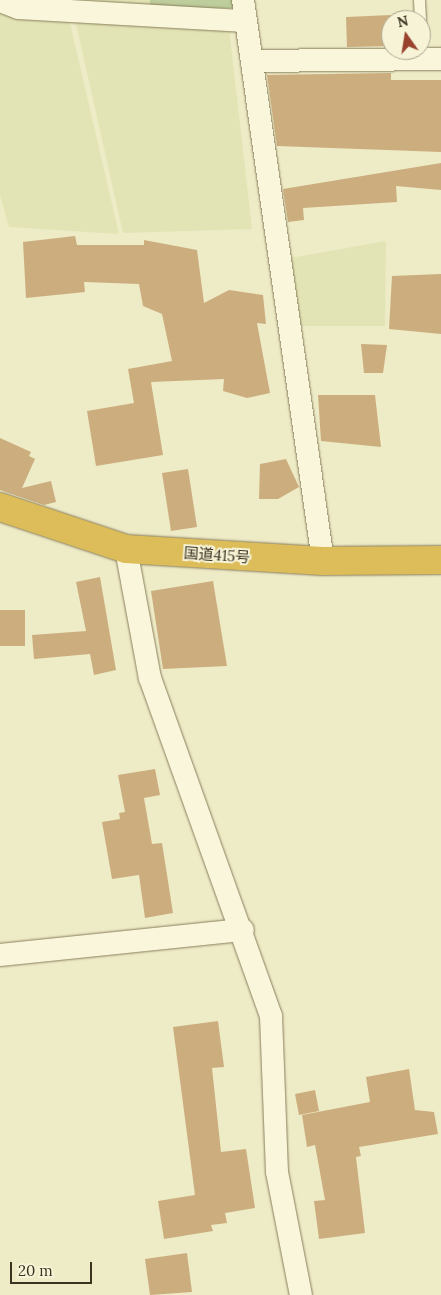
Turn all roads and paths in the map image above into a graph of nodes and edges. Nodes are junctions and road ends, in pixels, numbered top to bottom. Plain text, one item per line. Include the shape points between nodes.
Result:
1 (0, 1) edge
2 (245, 10) edge
3 (381, 57) edge
4 (252, 61) junction
5 (0, 507) edge
6 (126, 549) junction
7 (441, 560) edge
8 (323, 561) junction
9 (243, 930) junction
10 (0, 955) edge
11 (301, 1295) edge

1 - 2 street via 18,8
2 - 4 street
3 - 4 street
4 - 8 street
5 - 6 highway, 国道415号
6 - 8 highway, 国道415号
6 - 9 street via 150,678
7 - 8 highway, 国道415号
9 - 10 street
9 - 11 street via 271,1016 278,1172

